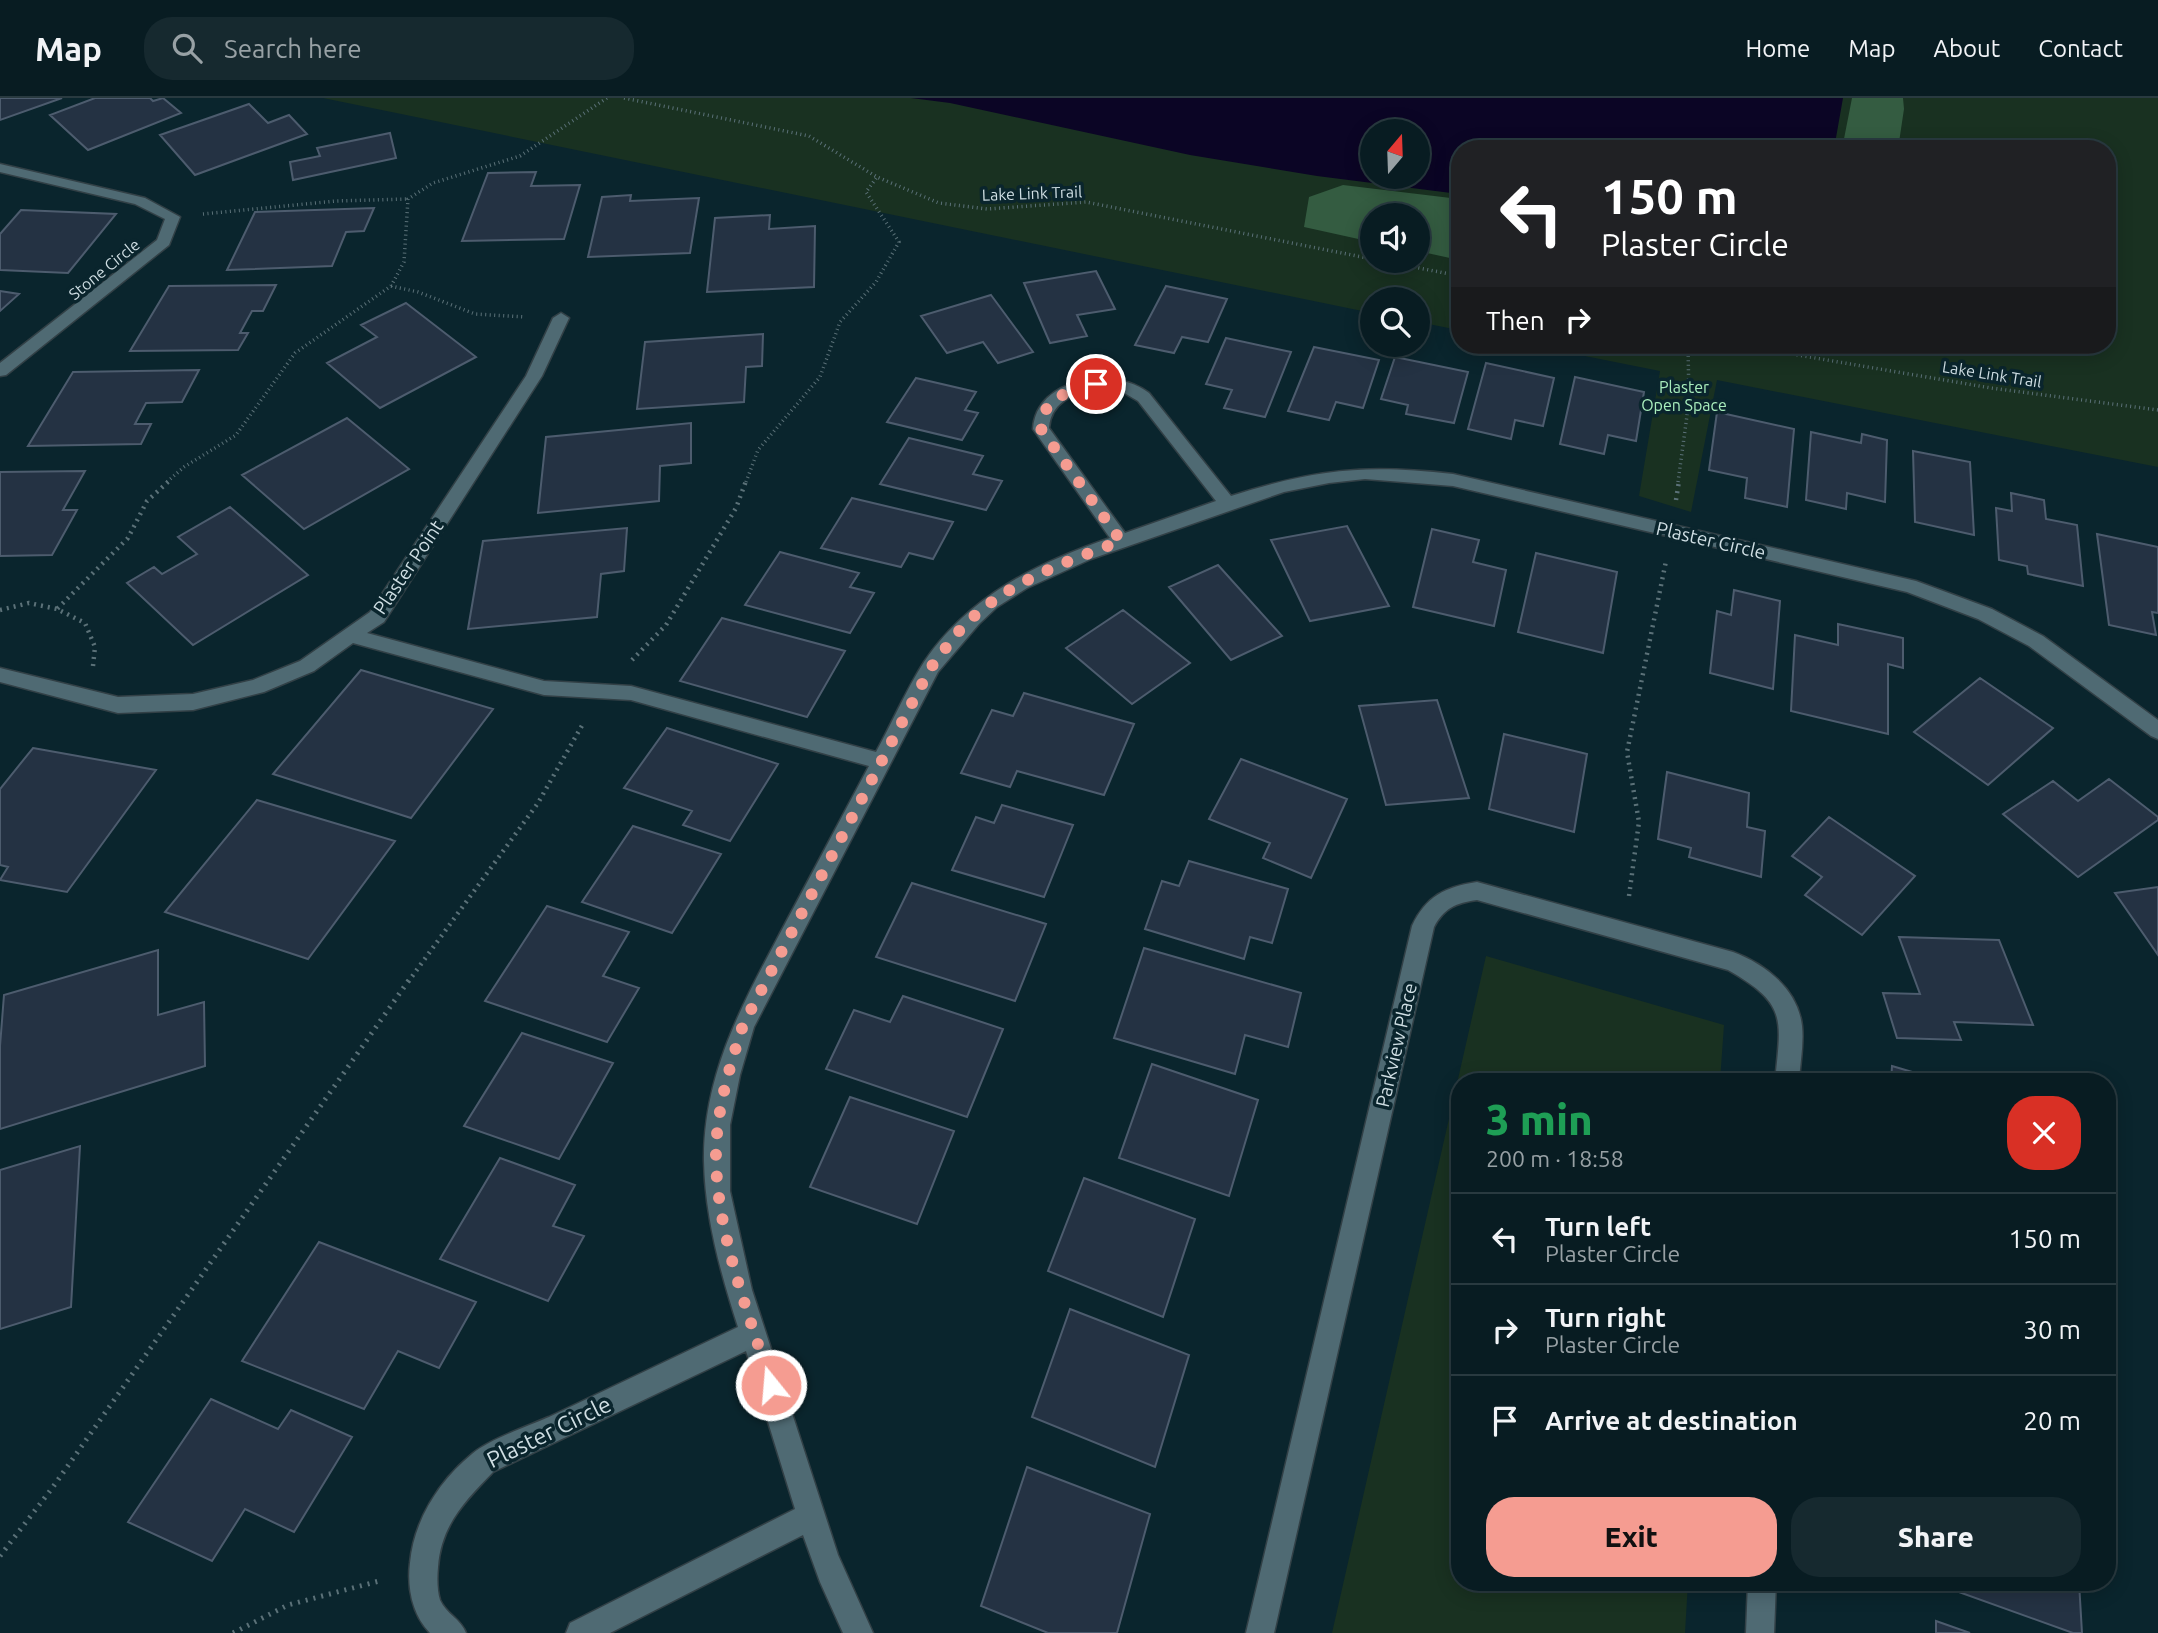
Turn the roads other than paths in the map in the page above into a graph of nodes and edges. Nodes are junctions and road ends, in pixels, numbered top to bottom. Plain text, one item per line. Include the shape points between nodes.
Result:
1 (0, 168) edge
2 (561, 318) road end
3 (0, 371) edge
4 (1228, 504) junction
5 (1121, 541) junction
6 (352, 636) junction
7 (0, 675) edge
8 (2158, 731) edge
9 (881, 762) junction
10 (1787, 1073) edge
11 (755, 1333) junction
12 (812, 1515) junction
13 (1762, 1591) edge
14 (452, 1633) edge
15 (580, 1633) edge
16 (859, 1633) edge
17 (1260, 1633) edge
18 (1760, 1633) edge

1 - 3 street, Stone Circle via 141,201 173,217 164,242
2 - 6 street, Plaster Point via 534,376 377,617
4 - 5 street, Plaster Circle
4 - 5 street via 1140,393 1106,384 1076,388 1050,405 1041,429
4 - 8 street, Plaster Circle via 1302,481 1352,474 1453,480 1910,586 1958,603 2044,647
5 - 9 street, Plaster Circle via 1048,568 1000,596 962,628 931,667
6 - 7 street, Plaster Point via 307,666 257,687 193,702 118,705
6 - 9 street via 544,688 631,693
9 - 11 street, Plaster Circle via 743,1025 724,1084 716,1160 724,1233
10 - 17 street, Parkview Place via 1790,1020 1779,996 1760,976 1733,962 1477,891 1451,895 1431,908 1423,926
11 - 12 street, Plaster Circle
11 - 14 street, Plaster Circle via 483,1462 434,1524 424,1569 425,1598 434,1617
12 - 15 street
12 - 16 street, Plaster Circle via 843,1606
13 - 18 street

